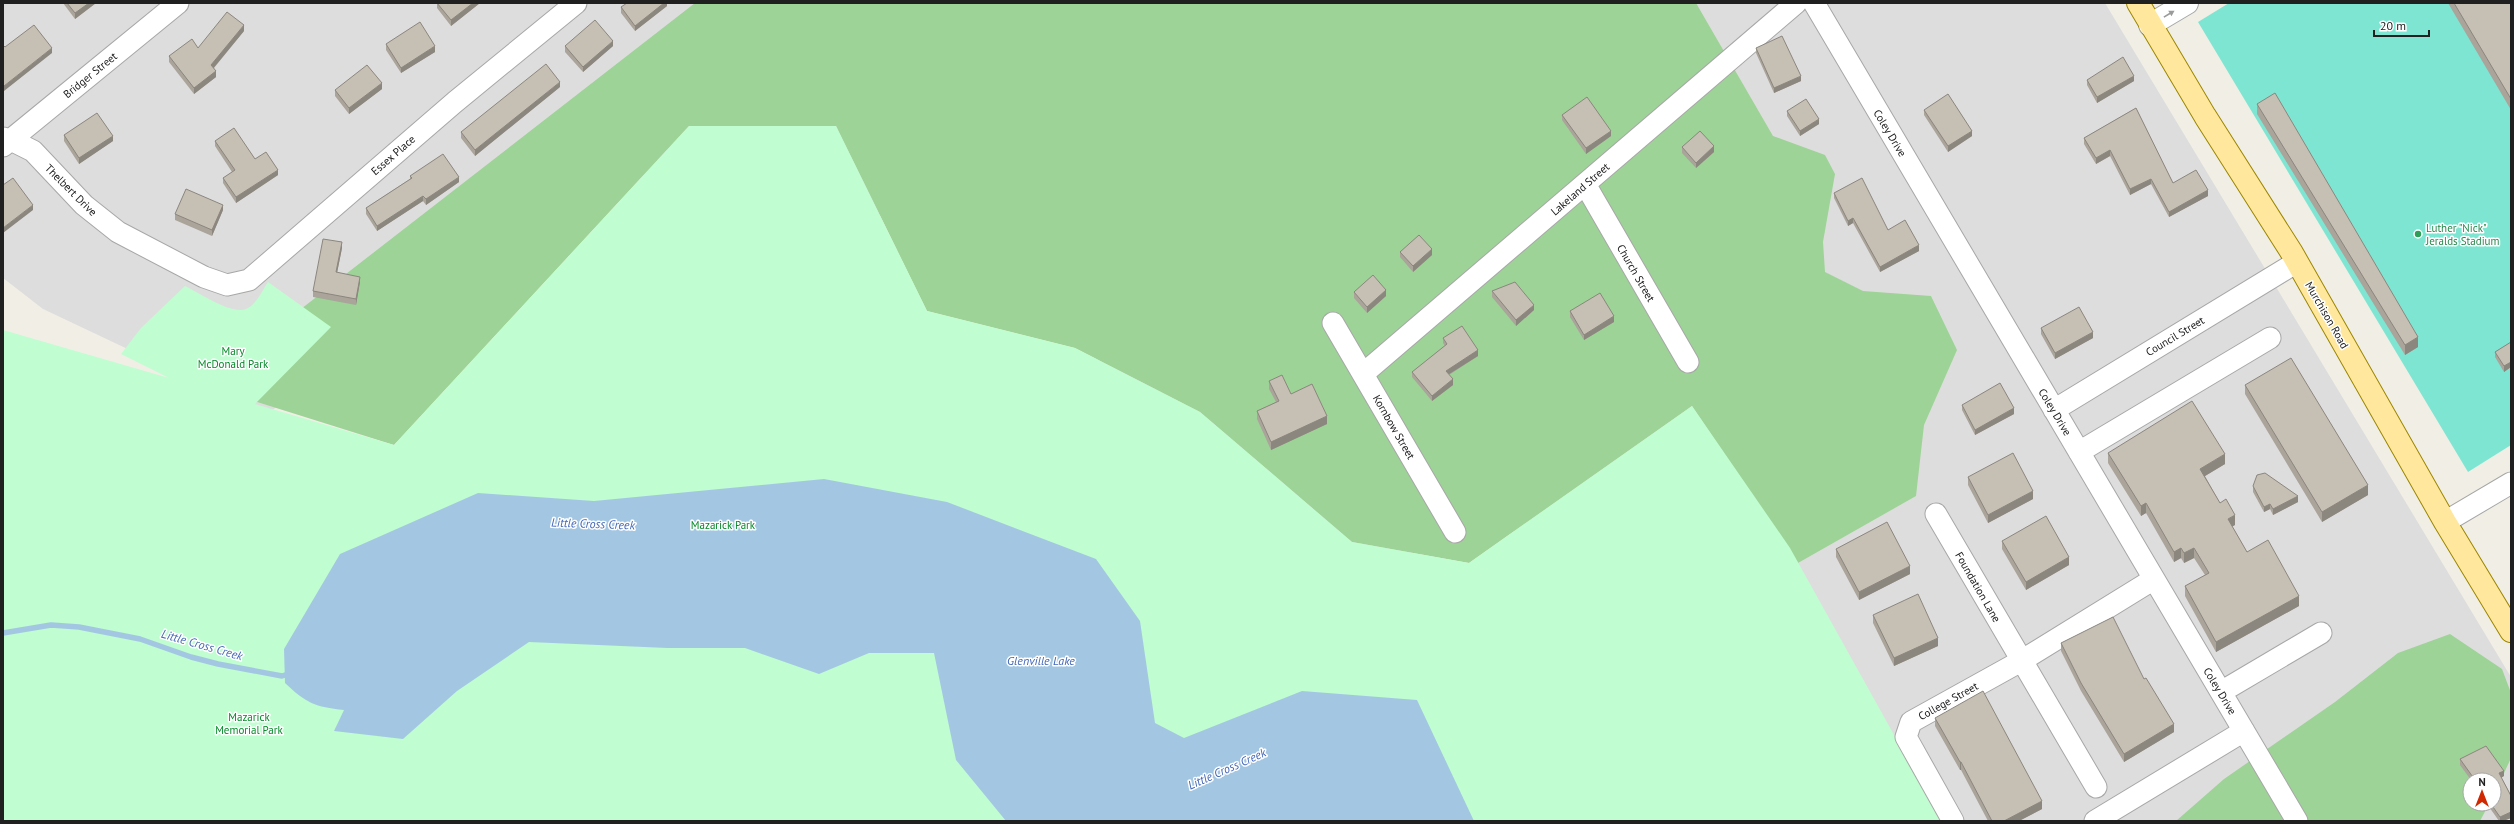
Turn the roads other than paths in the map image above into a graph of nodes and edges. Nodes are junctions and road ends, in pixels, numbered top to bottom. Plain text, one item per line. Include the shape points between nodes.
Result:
1 (178, 3) edge
2 (576, 3) edge
3 (1796, 3) edge
4 (1814, 3) edge
5 (2138, 3) edge
6 (2187, 3) edge
7 (2150, 25) junction
8 (6, 141) edge
9 (1585, 184) junction
10 (2297, 262) junction
11 (204, 277) joint
12 (1333, 323) dead end
13 (2270, 338) dead end
14 (1688, 362) dead end
15 (1363, 374) junction
16 (2054, 410) junction
17 (2079, 452) junction
18 (2511, 483) edge
19 (1936, 514) dead end
20 (2446, 522) junction
21 (1455, 532) dead end
22 (2154, 579) junction
23 (2511, 631) edge
24 (2320, 633) dead end
25 (2021, 661) junction
26 (2221, 692) junction
27 (2244, 731) junction
28 (2096, 787) dead end
29 (1953, 821) edge
30 (2095, 821) edge
31 (2297, 821) edge

1 - 8 street, Bridger Street
2 - 11 street, Essex Place via 455,102 249,280 227,285
3 - 9 street, Lakeland Street
4 - 16 street, Coley Drive
5 - 7 main road, Murchison Road
7 -> 6 street
7 - 10 main road, Murchison Road
8 - 11 street, Thelbert Drive via 33,151 84,205 118,232
9 - 14 street, Church Street
9 - 15 street, Lakeland Street
10 - 16 street, Council Street
10 - 20 main road, Murchison Road
12 - 15 street, Kornbow Street
13 - 17 street
15 - 21 street, Kornbow Street
16 - 17 street, Coley Drive
17 - 22 street, Coley Drive
18 - 20 street
19 - 25 street, Foundation Lane
20 - 23 main road, Murchison Road
22 - 25 street
22 - 26 street, Coley Drive
24 - 26 street
25 - 28 street, Foundation Lane
25 - 29 street, College Street via 1910,722 1906,737
26 - 27 street, Coley Drive
27 - 30 street
27 - 31 street, Coley Drive

